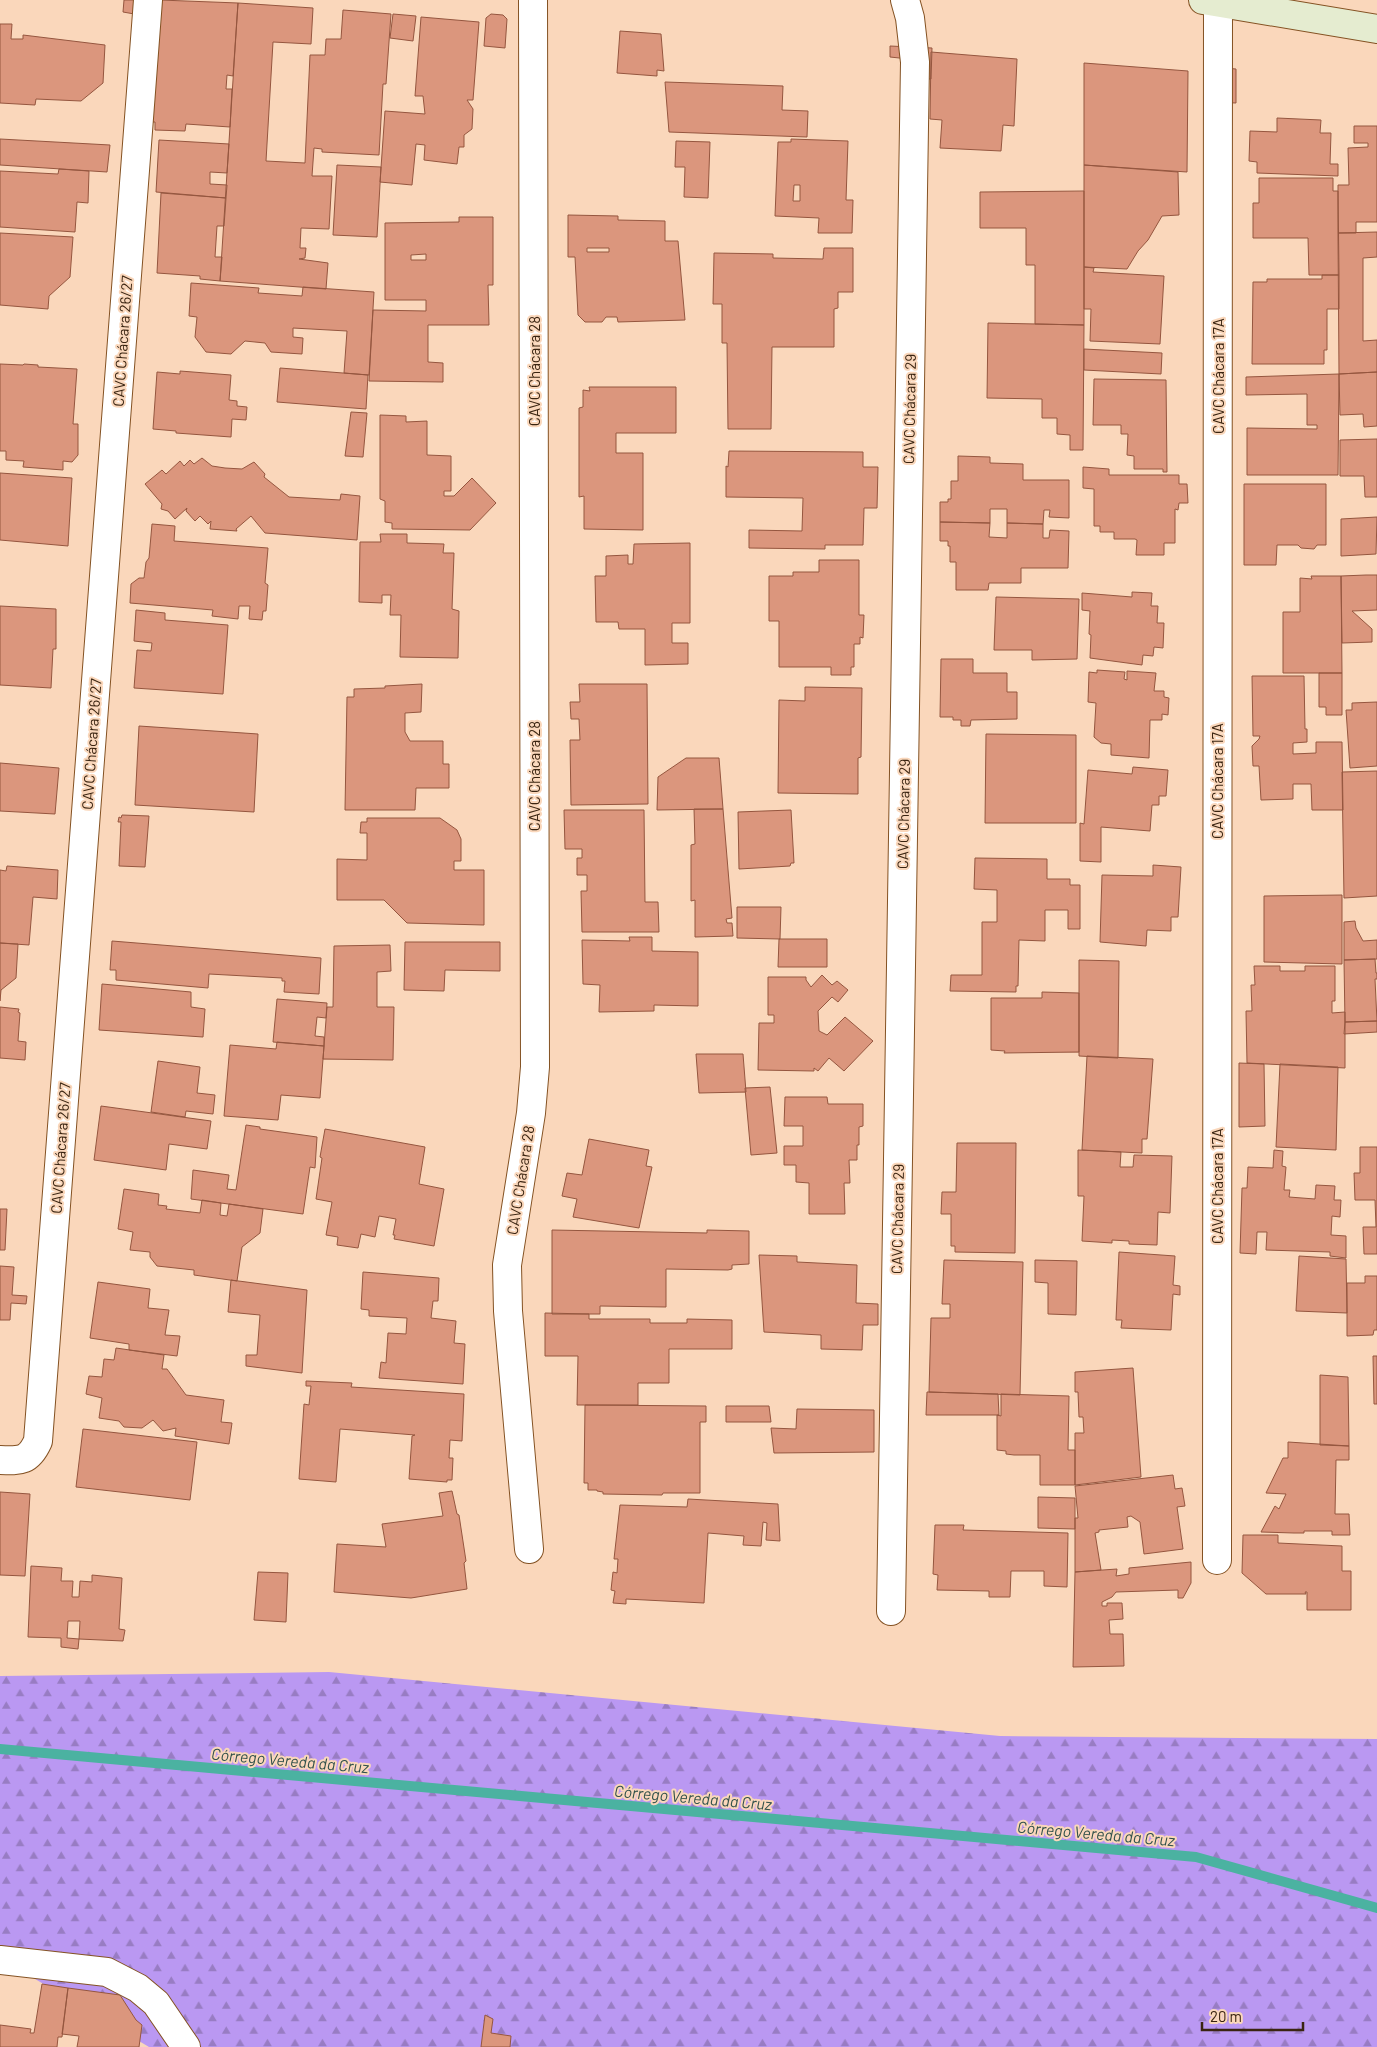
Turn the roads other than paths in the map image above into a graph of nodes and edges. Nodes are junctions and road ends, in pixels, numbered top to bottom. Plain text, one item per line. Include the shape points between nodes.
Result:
1 (148, 0) edge
2 (532, 0) edge
3 (1210, 1) edge
4 (914, 6) edge
5 (1377, 29) edge
6 (0, 1460) edge
7 (529, 1550) dead end
8 (1217, 1560) dead end
9 (891, 1611) dead end
10 (0, 1960) edge
11 (186, 2047) edge

1 - 6 street, CAVC Chácara 26/27 via 38,1441 32,1454 18,1461
2 - 7 street, CAVC Chácara 28 via 535,1067 507,1265 508,1311
3 - 5 street
3 - 8 street, CAVC Chácara 17A
4 - 9 street, CAVC Chácara 29
10 - 11 street via 106,1972 138,1988 156,2003

